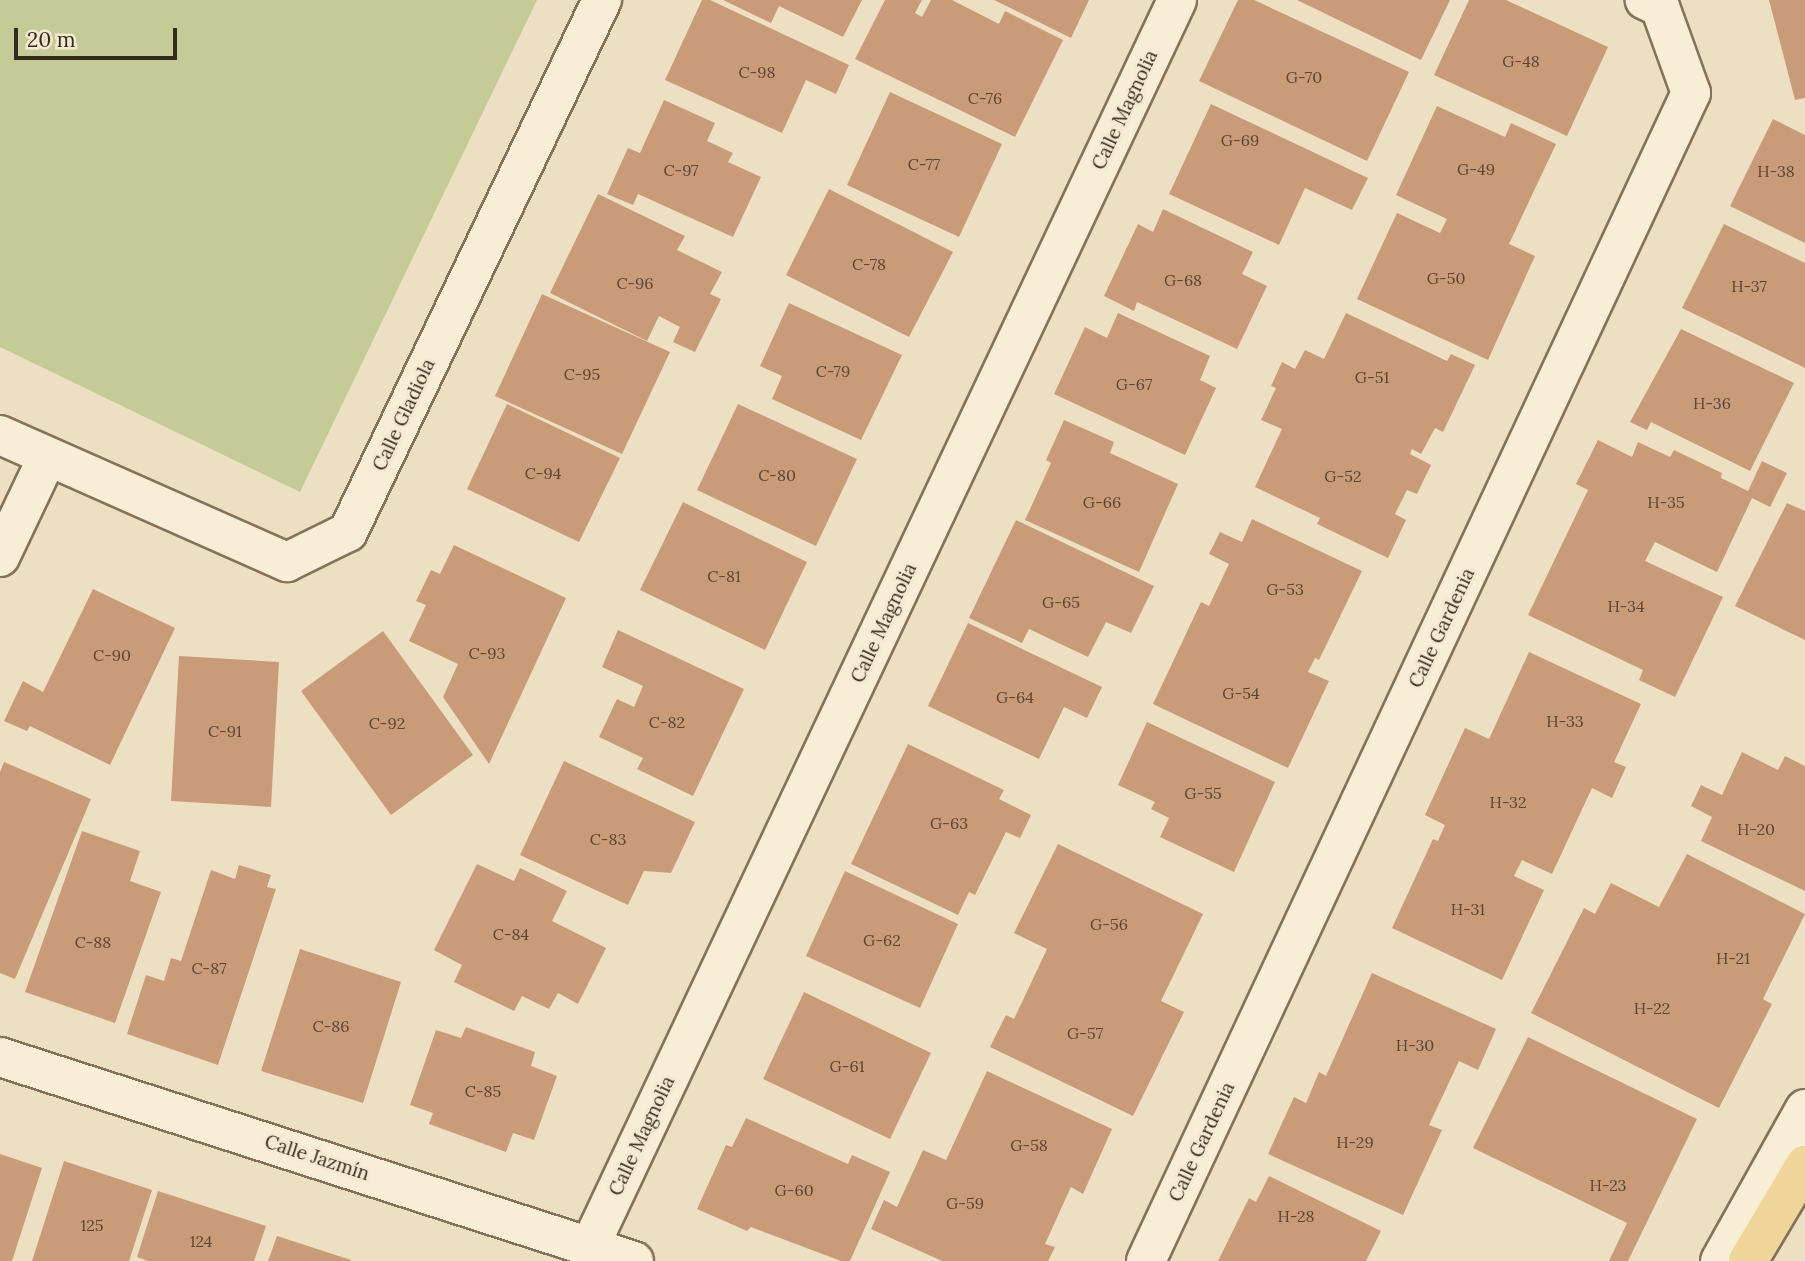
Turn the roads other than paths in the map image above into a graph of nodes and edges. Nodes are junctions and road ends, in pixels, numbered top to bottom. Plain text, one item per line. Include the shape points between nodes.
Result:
1 (601, 0) edge
2 (1177, 0) edge
3 (1645, 0) edge
4 (0, 435) edge
5 (47, 457) junction
6 (0, 557) edge
7 (0, 1057) edge
8 (1805, 1109) edge
9 (1805, 1165) edge
10 (590, 1246) junction
11 (634, 1261) edge
12 (1146, 1261) edge
13 (1720, 1261) edge
14 (1748, 1261) edge

1 - 5 street, Calle Gladiola via 348,532 287,562
2 - 10 street, Calle Magnolia
3 - 12 street, Calle Gardenia via 1660,7 1691,93
4 - 5 street, Calle Gladiola
5 - 6 street
7 - 10 street, Calle Jazmín
8 - 13 street
9 - 14 main road
10 - 11 street, Calle Jazmín

